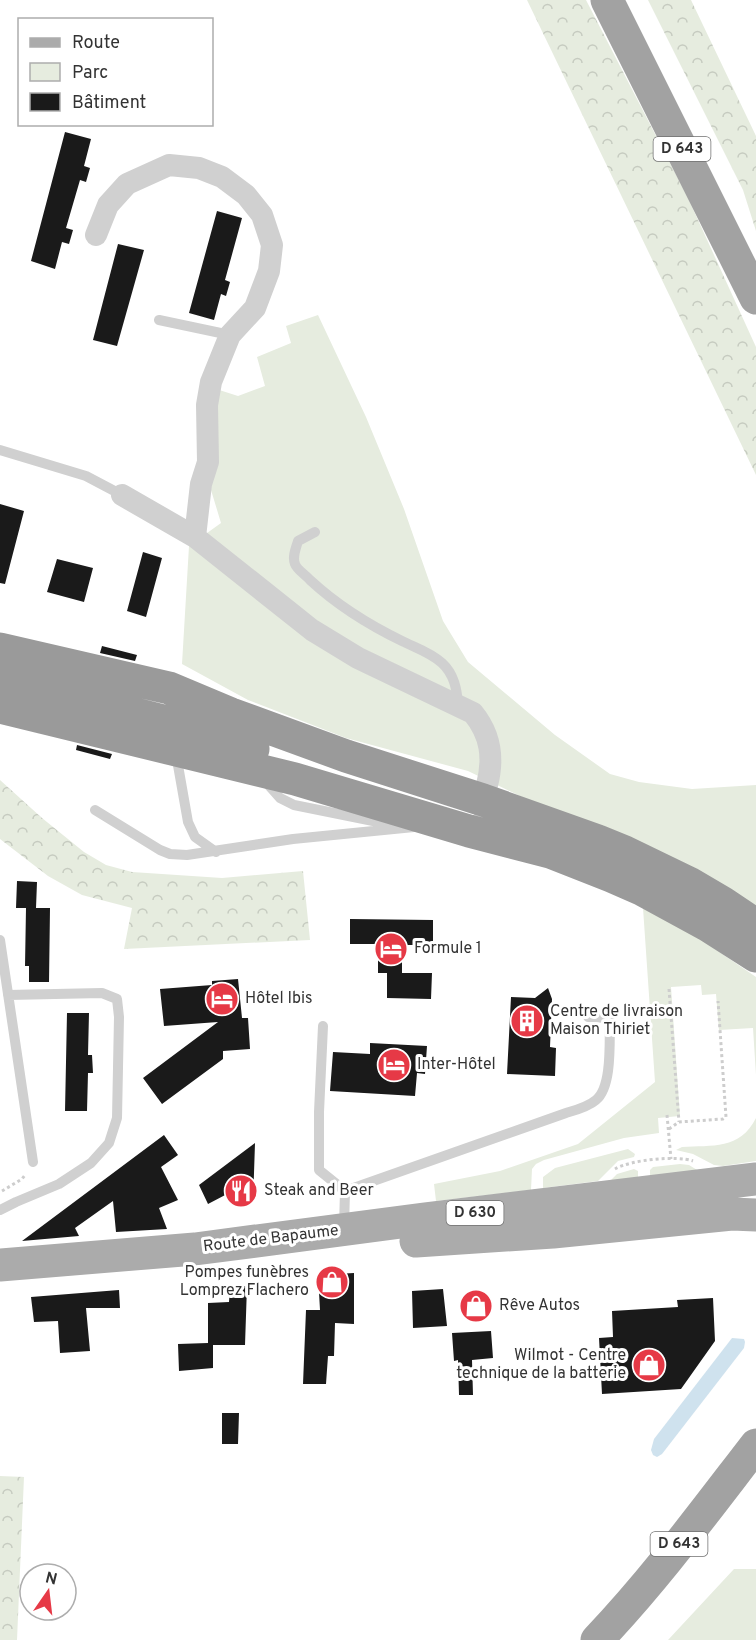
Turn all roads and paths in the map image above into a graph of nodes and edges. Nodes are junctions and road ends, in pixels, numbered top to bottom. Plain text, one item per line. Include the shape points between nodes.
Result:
1 (607, 0) edge
2 (96, 235) dead end
3 (756, 298) edge
4 (159, 320) dead end
5 (230, 335) junction
6 (0, 450) edge
7 (123, 495) joint
8 (315, 532) dead end
9 (195, 537) junction
10 (0, 649) edge
11 (0, 680) edge
12 (458, 705) junction
13 (0, 707) edge
14 (175, 750) junction
15 (254, 769) junction
16 (483, 800) junction
17 (95, 810) dead end
18 (405, 827) junction
19 (469, 831) junction
20 (216, 852) junction
21 (550, 852) junction
22 (756, 925) edge
23 (0, 940) edge
24 (756, 956) edge
25 (669, 989) dead end
26 (8, 995) junction
27 (718, 1001) dead end
28 (588, 1017) dead end
29 (323, 1026) dead end
30 (667, 1115) dead end
31 (679, 1122) junction
32 (669, 1129) junction
33 (671, 1159) dead end
34 (33, 1162) joint
35 (756, 1179) edge
36 (345, 1191) junction
37 (0, 1192) edge
38 (618, 1196) junction
39 (0, 1210) edge
40 (756, 1215) edge
41 (553, 1232) junction
42 (345, 1237) junction
43 (0, 1264) edge
44 (756, 1445) edge
45 (597, 1640) edge

1 - 3 highway, D 643
2 - 5 street via 108,205 127,184 169,165 199,168 222,177 246,195 262,215 272,245 269,271 255,308
4 - 5 lane
5 - 9 street via 211,382 207,405 208,462 201,484
6 - 7 lane via 86,477
7 - 9 street
8 - 12 lane via 298,541 295,565 350,612 443,664 452,676
9 - 12 street via 312,630 358,658
10 - 16 highway via 169,688 346,756
11 - 19 highway via 187,727 354,783
12 - 16 street via 473,713 483,726 490,747
13 - 14 highway
14 - 15 highway
14 - 20 lane via 188,822 195,837
15 - 18 lane via 280,798 294,806
15 - 19 highway
16 - 21 street via 489,820
16 - 22 highway via 625,852 688,883
17 - 20 lane via 170,854
18 - 19 lane
18 - 20 lane
19 - 21 highway
21 - 24 highway via 643,890
23 - 26 lane
25 - 31 path
26 - 34 lane
26 - 39 lane via 102,993 117,999 117,1118 109,1143 91,1163 59,1184
27 - 31 path via 726,1117
28 - 36 lane via 610,1018 607,1077 598,1098 590,1104
29 - 36 lane via 319,1170
30 - 32 path
31 - 32 path
32 - 33 path
34 - 37 path via 22,1179
35 - 38 main road, Route de Bapaume / D 630
36 - 42 lane
38 - 41 main road via 566,1215 557,1221
38 - 42 main road, Route de Bapaume / D 630
40 - 41 main road, Route de Bapaume / D 630
41 - 42 main road, Route de Bapaume / D 630
42 - 43 main road, Route de Bapaume / D 630
44 - 45 highway, D 643 via 646,1585

